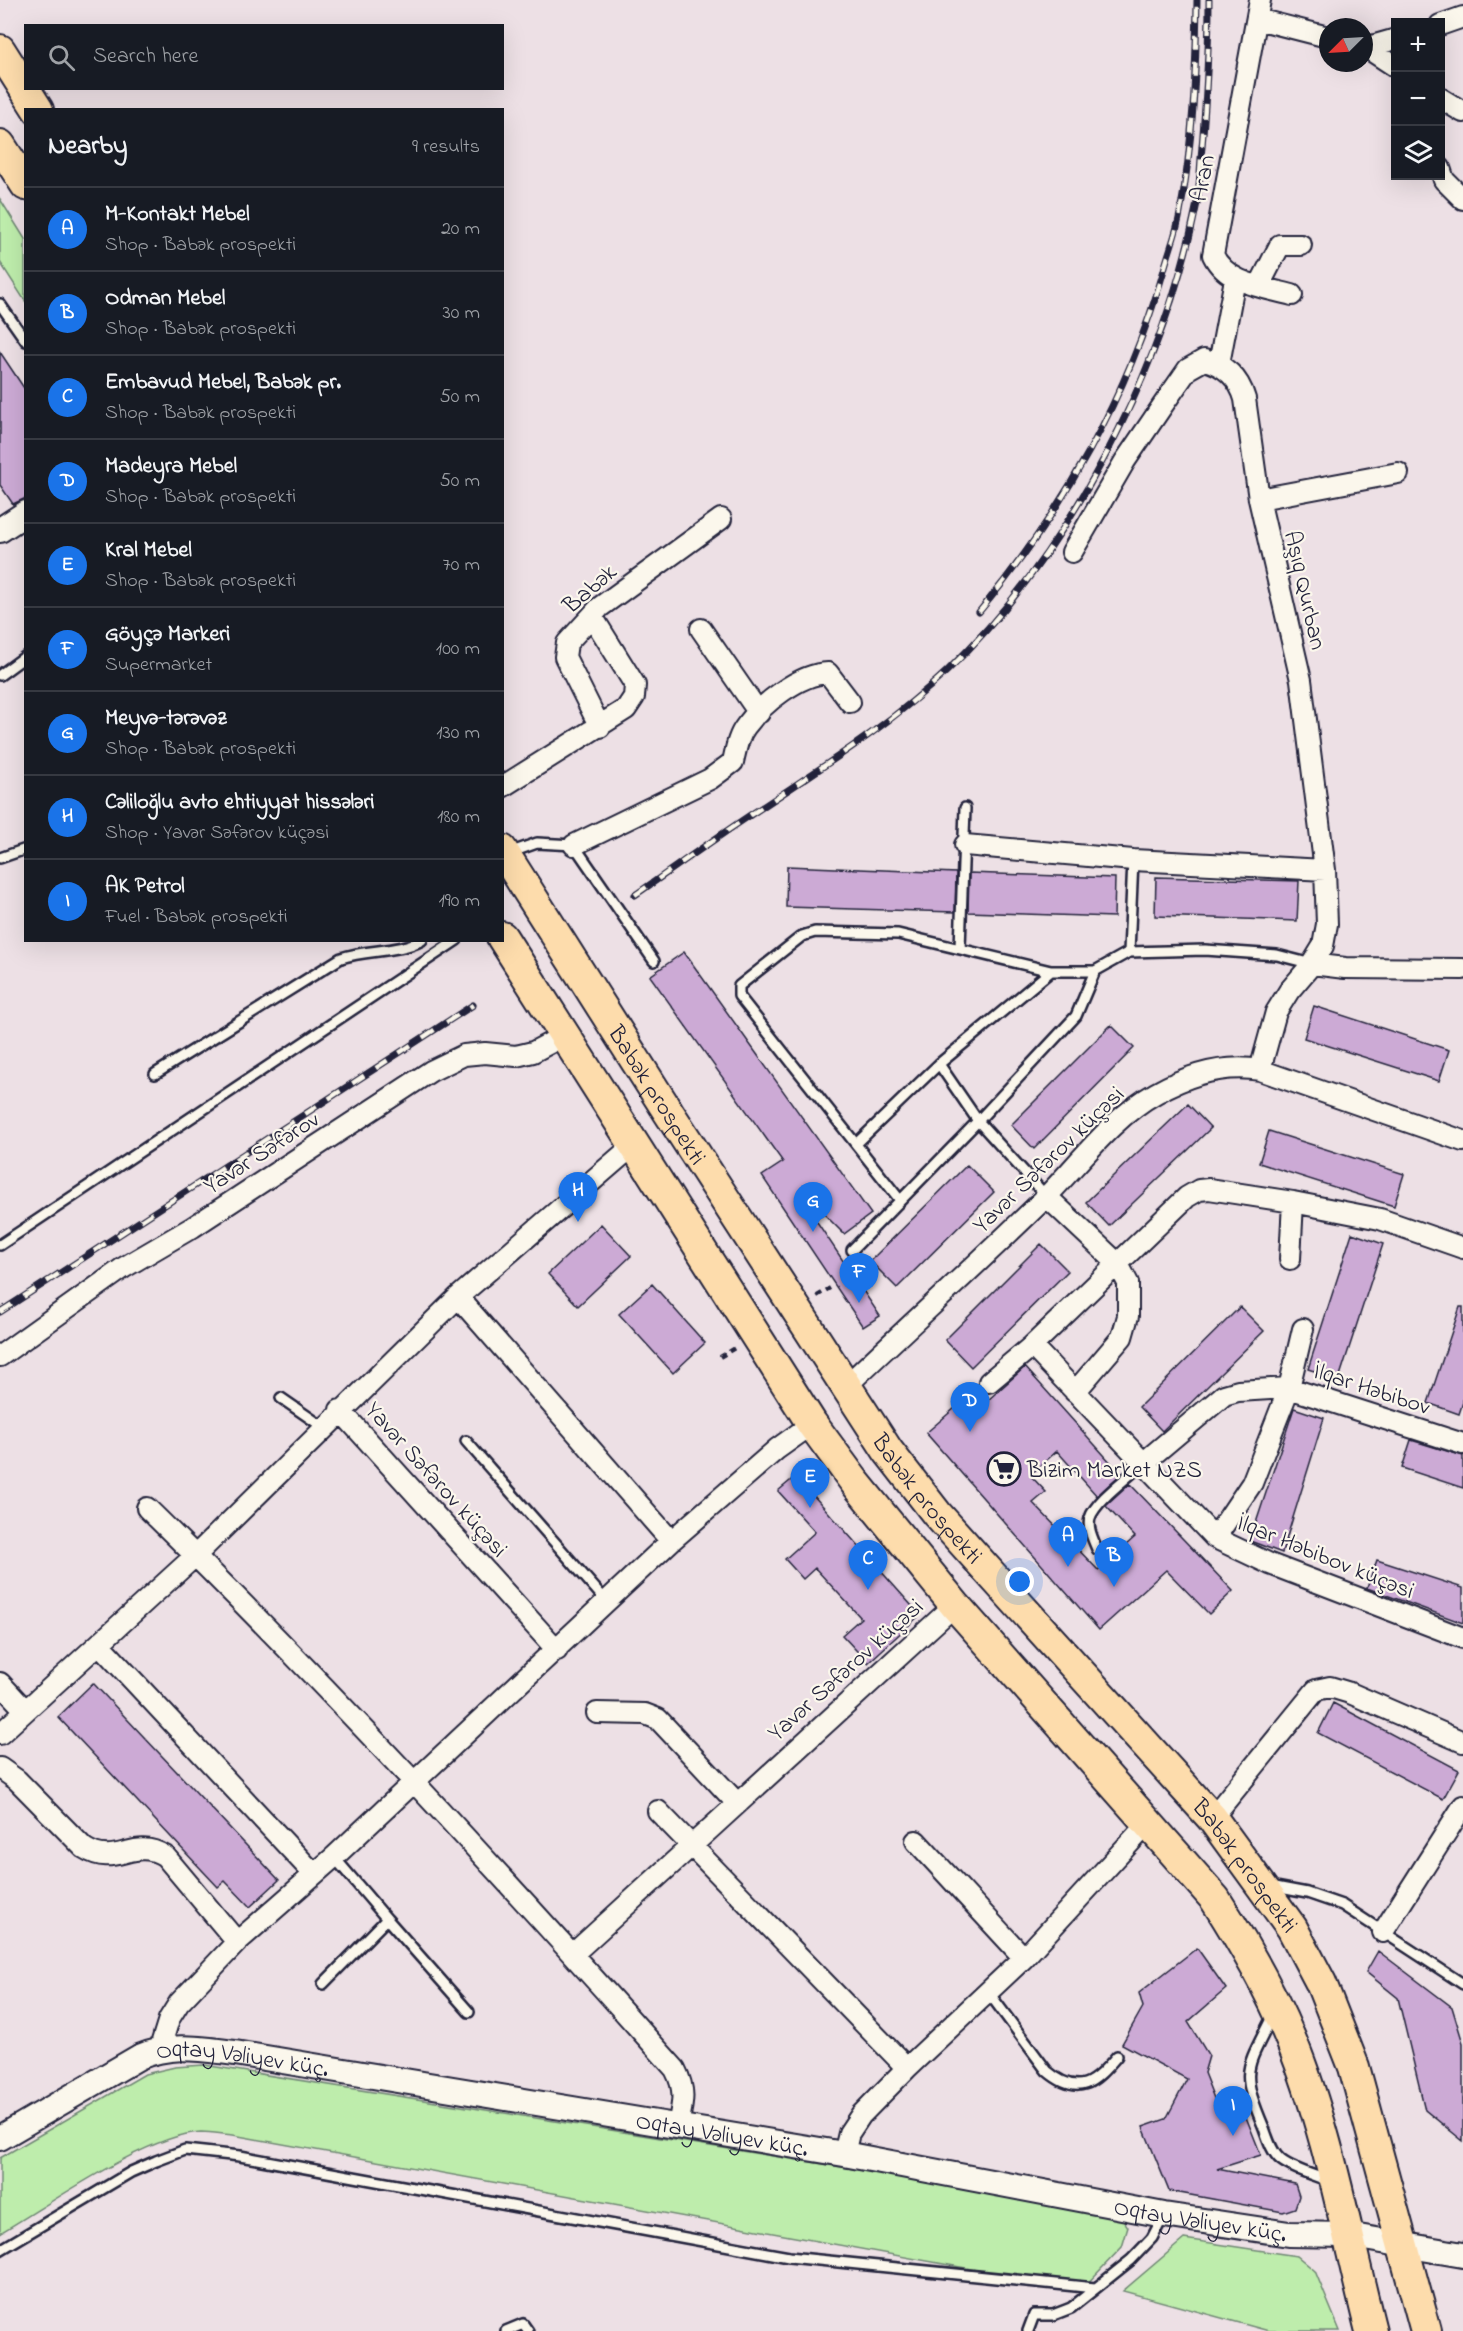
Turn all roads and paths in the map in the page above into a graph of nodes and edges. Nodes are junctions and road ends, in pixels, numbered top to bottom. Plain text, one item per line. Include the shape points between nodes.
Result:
1 (1258, 9) edge
2 (1463, 17) edge
3 (1445, 22) edge
4 (1319, 33) edge
5 (1391, 40) edge
6 (1373, 45) edge
7 (0, 50) edge
8 (1373, 52) edge
9 (1391, 64) edge
10 (24, 88) edge
11 (25, 90) edge
12 (1445, 101) edge
13 (37, 108) edge
14 (1463, 112) edge
15 (0, 145) edge
16 (1444, 180) edge
17 (24, 182) edge
18 (1463, 199) edge
19 (1301, 245) dead end
20 (1235, 279) junction
21 (1259, 286) junction
22 (1292, 295) dead end
23 (0, 304) edge
24 (24, 337) edge
25 (1219, 364) junction
26 (1398, 473) dead end
27 (1259, 499) junction
28 (24, 514) edge
29 (721, 519) dead end
30 (0, 530) edge
31 (1072, 552) dead end
32 (592, 616) junction
33 (701, 629) dead end
34 (24, 657) edge
35 (0, 675) edge
36 (850, 702) dead end
37 (759, 713) junction
38 (600, 727) junction
39 (504, 786) edge
40 (966, 808) dead end
41 (964, 845) junction
42 (574, 846) junction
43 (24, 850) edge
44 (504, 852) edge
45 (0, 858) edge
46 (1132, 860) junction
47 (1325, 870) junction
48 (504, 940) edge
49 (415, 942) edge
50 (455, 942) edge
51 (960, 948) junction
52 (1129, 952) junction
53 (654, 961) dead end
54 (1312, 964) junction
55 (1463, 969) edge
56 (1051, 971) junction
57 (1095, 971) junction
58 (566, 1035) junction
59 (939, 1065) junction
60 (1260, 1070) junction
61 (155, 1074) dead end
62 (978, 1121) junction
63 (1463, 1141) edge
64 (635, 1144) junction
65 (856, 1144) junction
66 (1046, 1196) junction
67 (900, 1200) junction
68 (1293, 1202) junction
69 (0, 1245) edge
70 (1463, 1248) edge
71 (852, 1250) dead end
72 (1290, 1259) dead end
73 (1118, 1264) junction
74 (458, 1297) junction
75 (1303, 1329) dead end
76 (1032, 1347) junction
77 (0, 1356) edge
78 (989, 1382) dead end
79 (845, 1387) junction
80 (1289, 1388) junction
81 (1075, 1392) junction
82 (281, 1398) dead end
83 (340, 1410) junction
84 (812, 1424) junction
85 (323, 1427) junction
86 (466, 1441) dead end
87 (1463, 1444) edge
88 (1143, 1464) junction
89 (147, 1508) dead end
90 (1215, 1538) junction
91 (671, 1541) junction
92 (1097, 1549) dead end
93 (195, 1556) junction
94 (607, 1602) junction
95 (955, 1605) junction
96 (1463, 1638) edge
97 (99, 1644) junction
98 (557, 1650) junction
99 (0, 1683) edge
100 (25, 1710) junction
101 (597, 1713) dead end
102 (0, 1734) edge
103 (1463, 1742) edge
104 (0, 1768) edge
105 (412, 1783) junction
106 (736, 1802) junction
107 (1463, 1806) edge
108 (658, 1811) dead end
109 (1212, 1818) junction
110 (1149, 1822) junction
111 (916, 1840) dead end
112 (691, 1847) junction
113 (334, 1857) junction
114 (314, 1874) junction
115 (1263, 1885) junction
116 (387, 1919) junction
117 (1383, 1932) junction
118 (237, 1942) junction
119 (573, 1954) junction
120 (1024, 1958) junction
121 (322, 1984) dead end
122 (1463, 1984) edge
123 (988, 1993) junction
124 (1277, 2007) junction
125 (469, 2012) dead end
126 (160, 2048) junction
127 (1117, 2056) dead end
128 (907, 2068) junction
129 (678, 2125) junction
130 (0, 2138) edge
131 (843, 2154) junction
132 (1334, 2184) junction
133 (1164, 2215) junction
134 (1347, 2235) junction
135 (1403, 2244) junction
136 (0, 2250) edge
137 (1463, 2255) edge
138 (1095, 2288) junction
139 (506, 2331) edge
140 (528, 2331) edge
141 (1028, 2331) edge
142 (1371, 2331) edge
143 (1426, 2331) edge

1 - 4 street, Aran
1 - 20 street, Aran via 1213,255 1219,267
2 - 3 street
5 - 6 street
7 - 10 main road
8 - 9 street
11 - 13 main road
12 - 14 street
15 - 17 main road
16 - 18 street
19 - 21 street via 1280,245
20 - 21 street, Aran
20 - 25 street
21 - 22 street, Aran
23 - 24 lane
25 - 27 street, Aşıq Qurban via 1241,385
25 - 31 street via 1204,360 1188,369 1125,461
26 - 27 street
27 - 47 street, Aşıq Qurban via 1301,680
28 - 30 street
29 - 32 street, Babək
32 - 38 street, Babək via 567,643 565,657
32 - 38 street via 635,685 634,698 626,709
33 - 37 street
34 - 35 lane
36 - 37 street via 828,673 815,673 774,698
37 - 42 street via 746,726 733,762 710,778
38 - 39 street
40 - 41 lane
41 - 46 street
41 - 51 lane
42 - 44 lane via 537,843
42 - 53 lane
43 - 45 lane
44 - 79 main road, Babək prospekti
46 - 47 street
46 - 52 lane
47 - 54 street, Aşıq Qurban via 1328,924 1323,946
48 - 58 main road, Babək prospekti
49 - 61 lane via 341,958
50 - 69 lane
51 - 56 lane
51 - 65 lane via 898,934 815,932 802,936 739,986 738,996
52 - 54 lane via 1205,950 1277,955
52 - 57 lane
54 - 55 street
54 - 60 street, Aşıq Qurban via 1276,1012
56 - 57 lane
56 - 59 lane
57 - 62 lane via 1076,1016
58 - 64 main road, Babək prospekti
58 - 77 street, Yavər Səfərov via 533,1052 516,1056 464,1055 431,1071 193,1227 123,1268
59 - 62 lane
59 - 65 lane
60 - 63 street, Yavər Səfərov küçəsi
60 - 66 street, Yavər Səfərov küçəsi via 1240,1066 1218,1069 1154,1094 1118,1122
62 - 66 lane
62 - 67 lane
64 - 74 street, Yavər Səfərov küçəsi
64 - 84 main road, Babək prospekti
65 - 67 lane
66 - 73 street
66 - 79 street, Yavər Səfərov küçəsi
67 - 71 lane
68 - 70 street via 1380,1219
68 - 72 street
68 - 73 street via 1199,1190
73 - 76 street
73 - 81 street via 1128,1283 1128,1316 1122,1337
74 - 83 street, Yavər Səfərov küçəsi
74 - 91 street
75 - 80 street
76 - 78 street
76 - 81 street, İlqar Həbibov küçəsi
79 - 109 main road, Babək prospekti via 937,1514
80 - 87 street, İlqar Həbibov
80 - 88 street via 1224,1395
80 - 90 street, İlqar Həbibov via 1252,1483
81 - 88 street, İlqar Həbibov küçəsi
82 - 85 lane
83 - 85 street
83 - 98 street, Yavər Səfərov küçəsi
84 - 91 street via 777,1449
84 - 95 main road, Babək prospekti
85 - 93 street
86 - 94 lane
88 - 90 street, İlqar Həbibov küçəsi
88 - 92 lane via 1095,1508 1089,1529
89 - 93 street
90 - 96 street, İlqar Həbibov küçəsi via 1270,1564
91 - 94 street
93 - 97 street
93 - 105 street
94 - 98 street
95 - 106 street, Yavər Səfərov küçəsi
95 - 110 main road, Babək prospekti
97 - 100 street
97 - 114 street
98 - 105 street
99 - 100 street
100 - 102 street
101 - 106 street via 645,1714 658,1719
103 - 109 street via 1350,1693 1330,1687 1316,1690
104 - 118 street via 96,1856 112,1856 142,1847 153,1848 165,1856
105 - 113 street
105 - 119 street
106 - 112 street, Yavər Səfərov küçəsi
107 - 117 street
108 - 112 street
109 - 115 main road, Babək prospekti
110 - 120 street
110 - 124 main road, Babək prospekti via 1215,1899 1250,1953
111 - 120 street
112 - 119 street, Yavər Səfərov küçəsi
112 - 128 street
113 - 114 street
113 - 116 lane
114 - 118 street
115 - 117 lane via 1307,1893 1342,1905
115 - 135 main road, Babək prospekti via 1292,1928 1338,2023
116 - 121 lane
116 - 125 lane
117 - 122 lane
118 - 126 street via 179,2003
119 - 129 street via 675,2069 684,2097
120 - 123 street
123 - 127 lane via 1047,2071 1059,2081 1086,2084 1098,2079
123 - 128 street
124 - 132 main road, Babək prospekti via 1306,2081
124 - 132 lane via 1250,2062 1248,2091 1282,2161
126 - 129 street, Oqtay Vəliyev küç. via 235,2053
126 - 130 street, Oqtay Vəliyev küç.
128 - 131 street via 861,2115 849,2133
129 - 131 street, Oqtay Vəliyev küç.
131 - 133 street, Oqtay Vəliyev küç.
132 - 134 main road, Babək prospekti
133 - 134 street, Oqtay Vəliyev küç. via 1289,2234
133 - 138 lane via 1152,2238
134 - 135 street, Oqtay Vəliyev küç.
134 - 142 main road, Babək prospekti
135 - 137 street, Oqtay Vəliyev küç.
135 - 143 main road, Babək prospekti
136 - 138 lane via 131,2172 185,2151 240,2156 789,2257
138 - 141 lane via 1071,2308 1034,2315
139 - 140 lane via 523,2324

